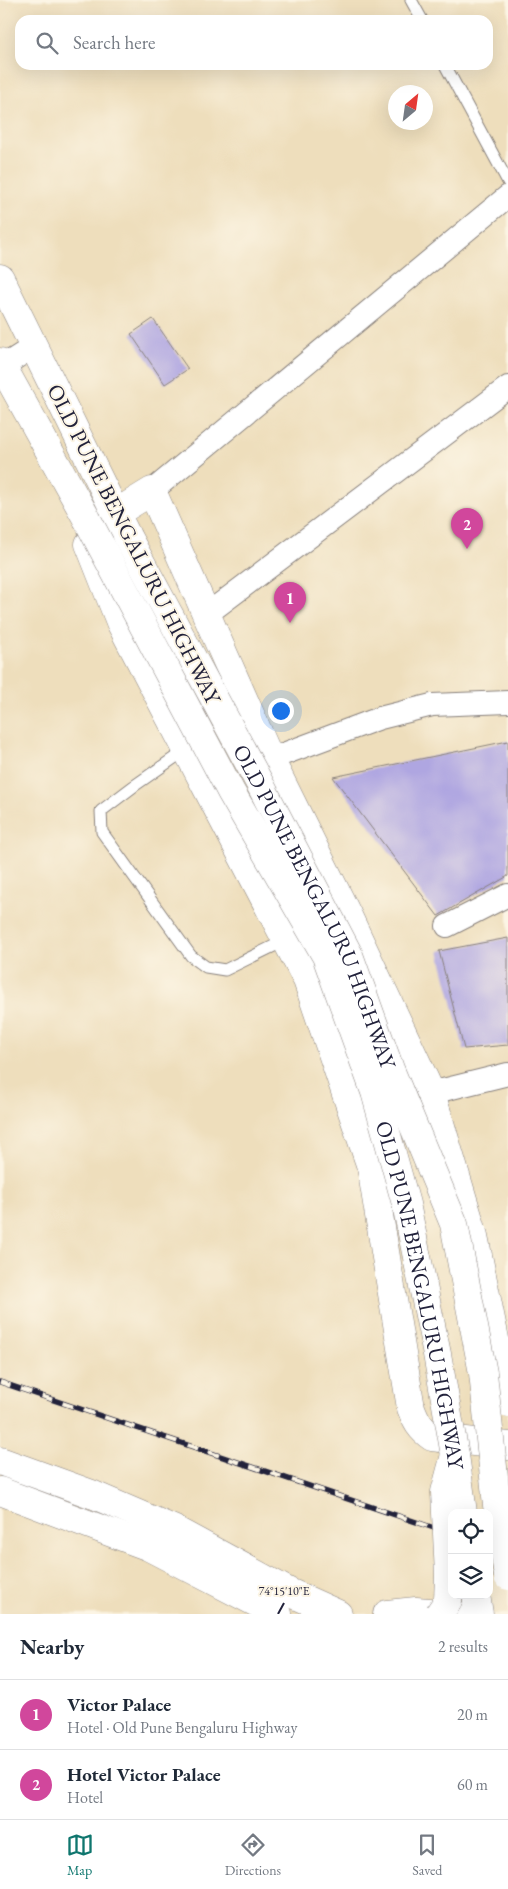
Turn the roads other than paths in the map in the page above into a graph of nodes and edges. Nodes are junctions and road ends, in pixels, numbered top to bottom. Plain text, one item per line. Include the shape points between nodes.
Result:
1 (411, 0) edge
2 (419, 15) edge
3 (448, 70) edge
4 (508, 182) edge
5 (508, 196) edge
6 (0, 278) edge
7 (33, 347) junction
8 (1, 365) edge
9 (508, 387) edge
10 (152, 491) junction
11 (87, 519) junction
12 (121, 525) junction
13 (207, 614) junction
14 (508, 702) edge
15 (187, 749) junction
16 (270, 759) junction
17 (508, 895) edge
18 (447, 926) dead end
19 (286, 940) junction
20 (508, 1074) edge
21 (431, 1092) junction
22 (508, 1403) edge
23 (508, 1446) edge
24 (455, 1455) junction
25 (0, 1461) edge
26 (0, 1491) edge
27 (462, 1509) edge
28 (508, 1576) edge
29 (477, 1599) edge
30 (278, 1614) edge
31 (338, 1614) edge
32 (387, 1614) edge
33 (439, 1614) edge
34 (455, 1614) edge
35 (479, 1614) edge

1 - 2 lane
3 - 4 lane
5 - 10 street
6 - 7 main road, OLD PUNE BENGALURU HIGHWAY
7 - 8 street
7 - 12 main road, OLD PUNE BENGALURU HIGHWAY
8 - 11 main road, OLD PUNE BENGALURU HIGHWAY
9 - 13 street
10 - 12 main road
10 - 13 main road
11 - 15 main road via 89,544 120,622
11 - 24 main road, OLD PUNE BENGALURU HIGHWAY, bridge via 231,792 326,956 375,1092 406,1204
12 - 28 main road, OLD PUNE BENGALURU HIGHWAY, bridge via 349,955 390,1069 454,1224 482,1373
13 - 16 main road
14 - 16 street via 432,705 380,718
15 - 19 main road
15 - 19 lane via 102,812 102,832 191,956 206,966 225,970
16 - 21 main road
17 - 18 street
19 - 23 main road via 307,980 371,1166 411,1408 416,1420 432,1437
20 - 21 street
21 - 22 main road via 474,1236
24 - 27 main road, OLD PUNE BENGALURU HIGHWAY, bridge
24 - 33 main road, bridge via 445,1492 448,1601
25 - 31 main road via 94,1495 173,1529 289,1592
26 - 30 main road via 149,1547
29 - 35 main road
32 - 34 main road via 416,1611

